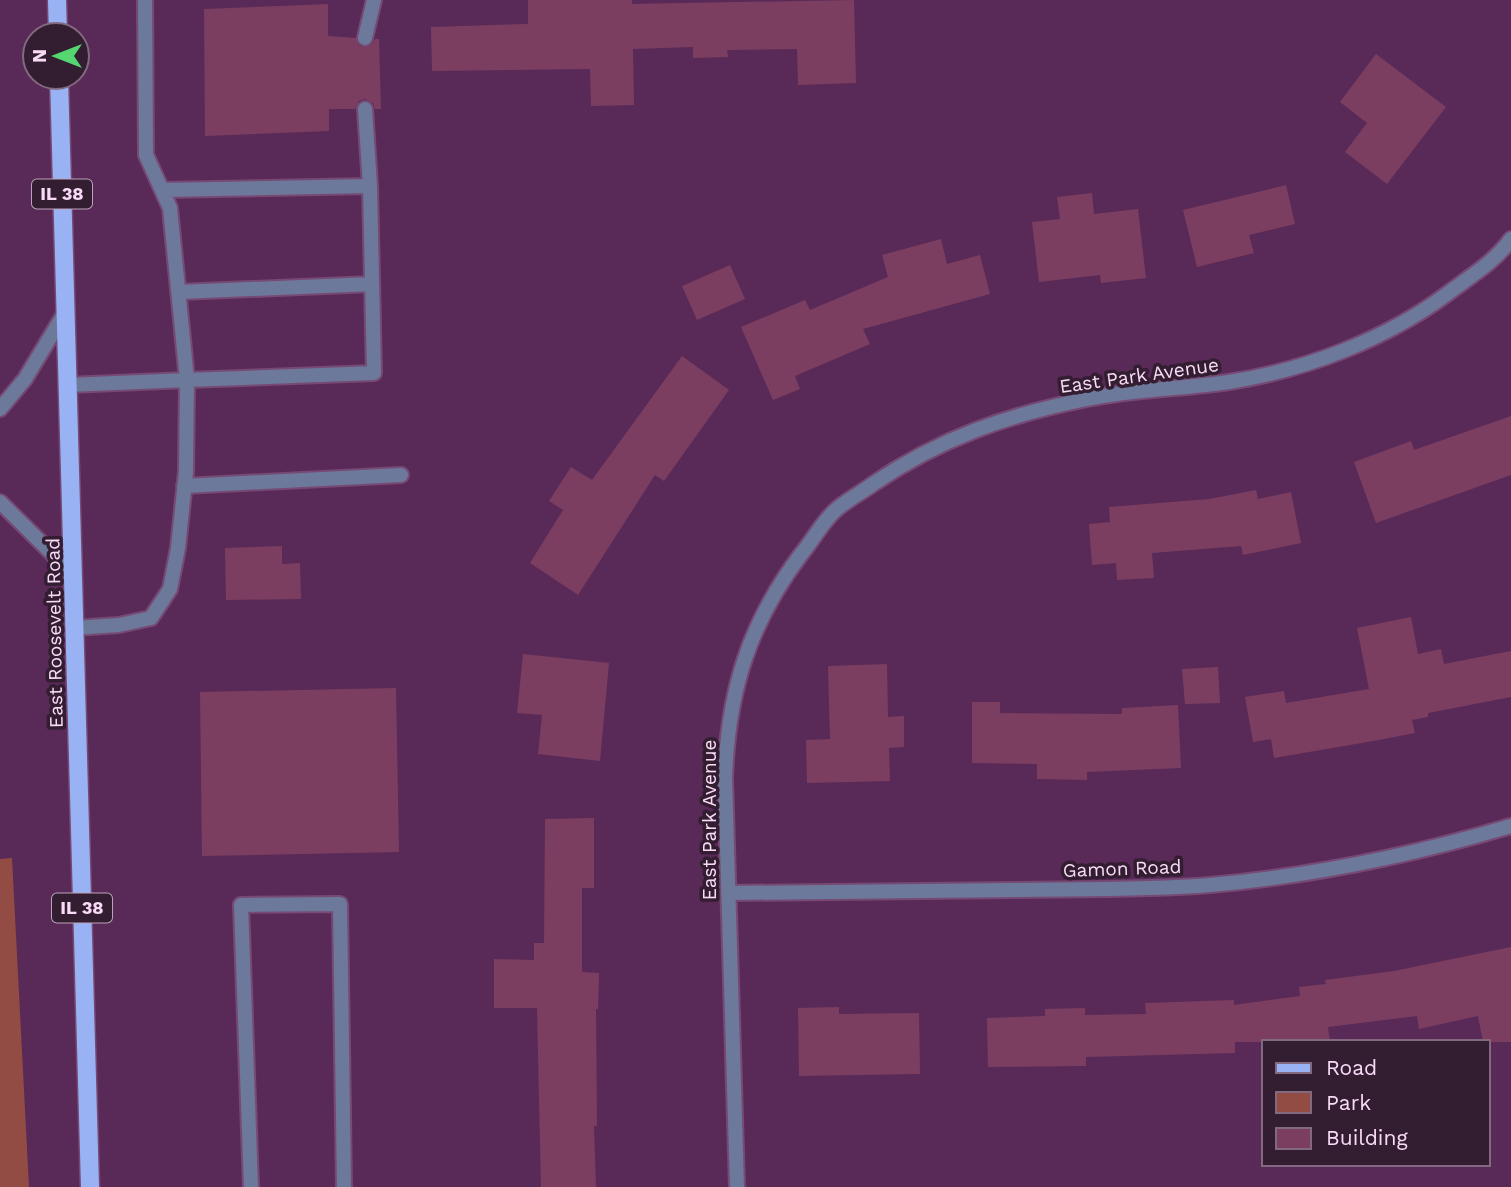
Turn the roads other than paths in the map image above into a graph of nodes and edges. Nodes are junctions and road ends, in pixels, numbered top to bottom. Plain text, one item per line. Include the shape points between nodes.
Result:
1 (57, 0) edge
2 (145, 0) edge
3 (374, 0) edge
4 (58, 21) edge
5 (365, 38) dead end
6 (59, 91) edge
7 (365, 109) dead end
8 (370, 186) junction
9 (162, 190) junction
10 (1511, 239) edge
11 (372, 284) junction
12 (178, 292) junction
13 (66, 311) junction
14 (187, 380) junction
15 (68, 385) junction
16 (0, 409) edge
17 (401, 475) dead end
18 (184, 486) junction
19 (0, 502) edge
20 (73, 574) junction
21 (74, 628) junction
22 (1511, 826) edge
23 (728, 893) junction
24 (90, 1187) edge
25 (251, 1187) edge
26 (344, 1187) edge
27 (737, 1187) edge

1 - 4 main road
2 - 9 street via 146,155
3 - 5 street
6 - 13 main road, East Roosevelt Road / IL 38
7 - 8 street
8 - 9 street
8 - 11 street
9 - 12 street via 170,208
10 - 23 street, East Park Avenue via 1502,252 1431,306 1357,344 1230,382 1089,398 1013,416 906,461 836,509 765,610 732,699 725,778
11 - 12 street
11 - 14 street via 374,373
12 - 14 street
13 - 15 main road, East Roosevelt Road / IL 38
13 - 16 street via 25,379
14 - 15 street
14 - 18 street
15 - 20 main road, East Roosevelt Road / IL 38
17 - 18 street
18 - 21 street via 170,589 151,618
19 - 20 street
20 - 21 main road, East Roosevelt Road / IL 38
21 - 24 main road, East Roosevelt Road / IL 38
22 - 23 street, Gamon Road via 1382,860 1211,884
23 - 27 street, East Park Avenue
25 - 26 street via 242,905 340,904

